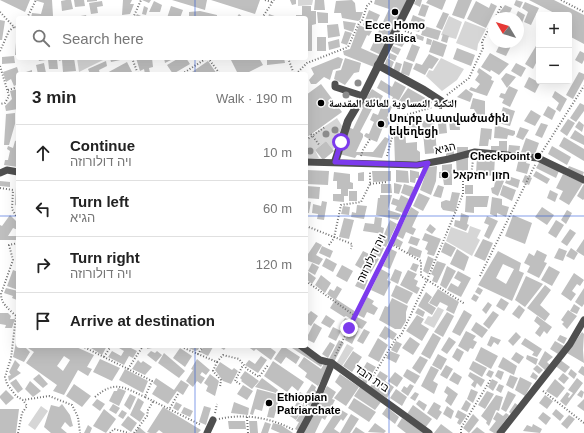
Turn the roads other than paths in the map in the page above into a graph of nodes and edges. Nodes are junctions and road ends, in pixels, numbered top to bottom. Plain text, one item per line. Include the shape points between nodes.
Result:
1 (411, 0) edge
2 (378, 65) junction
3 (335, 84) dead end
4 (363, 96) junction
5 (441, 101) dead end
6 (308, 162) edge
7 (335, 162) junction
8 (0, 172) edge
9 (16, 172) edge
10 (584, 180) edge
11 (584, 320) edge
12 (304, 348) edge
13 (332, 363) junction
14 (213, 420) road end
15 (208, 431) edge
16 (300, 433) edge
17 (429, 433) edge
18 (500, 433) edge

1 - 2 street
2 - 4 street
2 - 5 street
3 - 4 street via 334,87
4 - 7 street via 348,121
6 - 7 street, הגיא
7 - 10 street, הגיא via 417,165 449,160 475,152 538,158
8 - 9 street
11 - 18 street via 570,344
12 - 13 street, בית הבד via 320,360
13 - 16 street via 314,409
13 - 17 street, בית הבד
14 - 15 street

